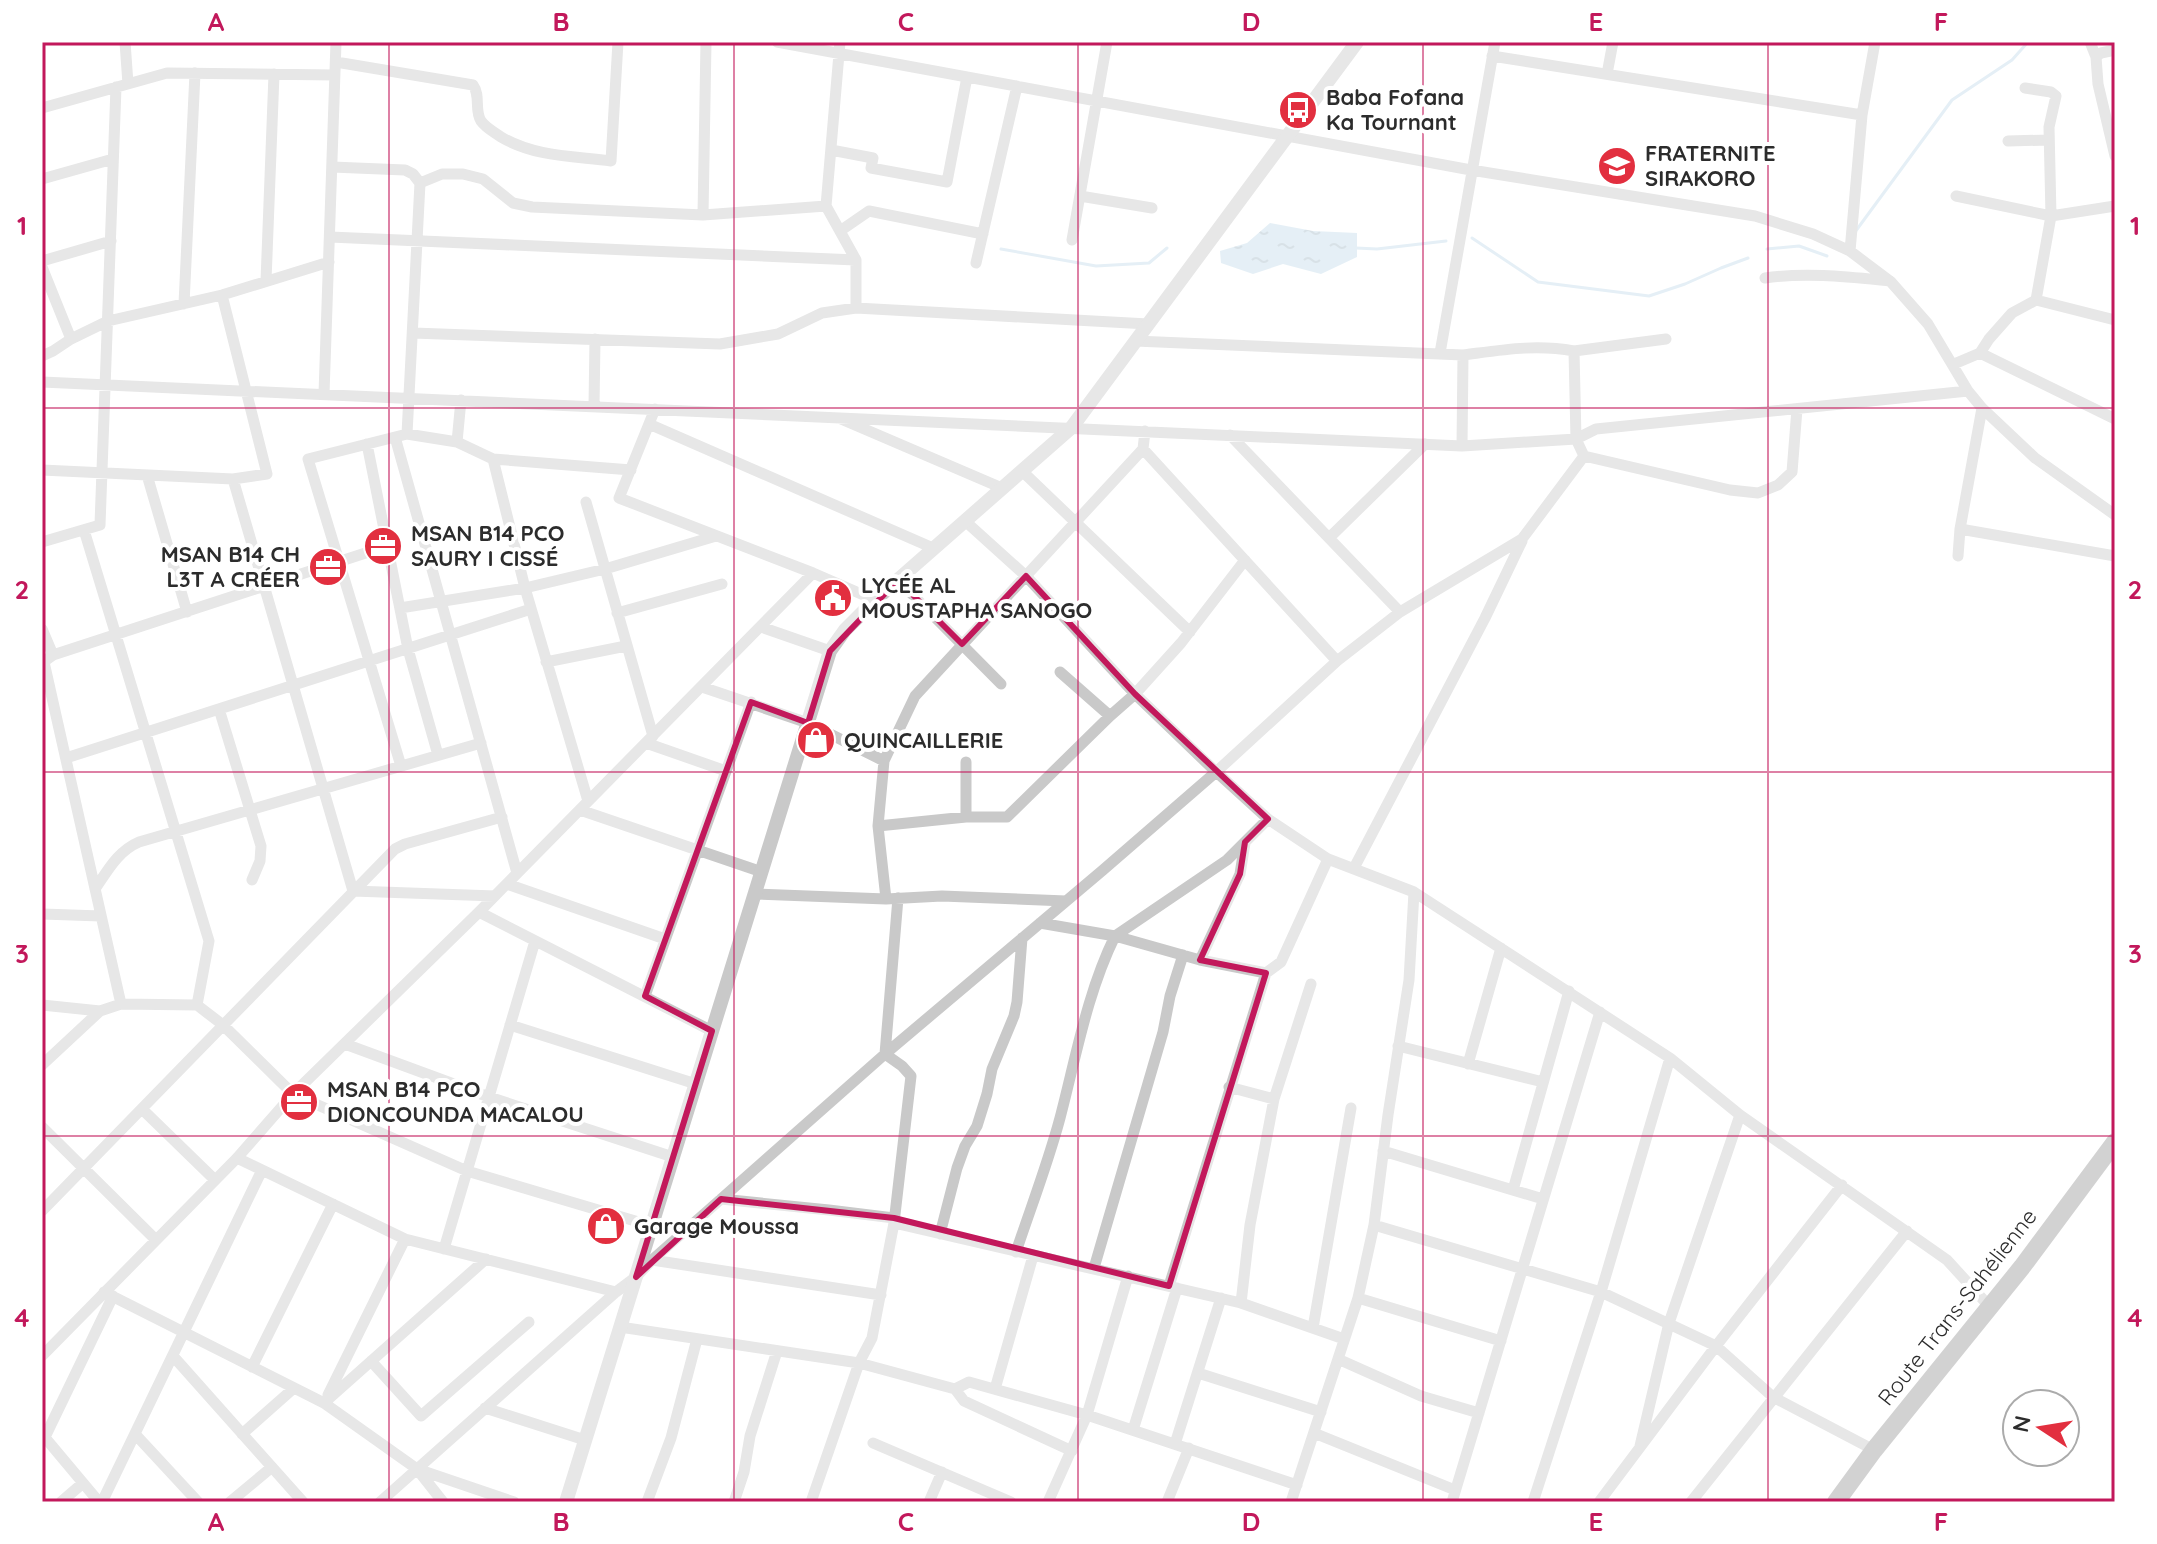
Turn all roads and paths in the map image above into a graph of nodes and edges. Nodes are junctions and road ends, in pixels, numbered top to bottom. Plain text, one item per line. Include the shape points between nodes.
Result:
1 (125, 42) edge
2 (336, 42) edge
3 (618, 42) edge
4 (706, 42) edge
5 (777, 42) edge
6 (1107, 42) edge
7 (1357, 42) edge
8 (1495, 42) edge
9 (1613, 42) edge
10 (1875, 42) edge
11 (2090, 42) edge
12 (839, 48) edge
13 (2115, 50) edge
14 (1492, 56) junction
15 (2096, 57) junction
16 (336, 62) junction
17 (195, 73) junction
18 (274, 74) junction
19 (1607, 74) junction
20 (335, 75) junction
21 (967, 77) junction
22 (122, 85) junction
23 (1017, 86) junction
24 (2025, 88) dead end
25 (1097, 101) junction
26 (42, 108) edge
27 (1862, 115) junction
28 (2112, 124) edge
29 (1289, 136) junction
30 (2049, 140) junction
31 (2008, 141) dead end
32 (831, 150) junction
33 (2115, 156) edge
34 (113, 159) junction
35 (332, 167) junction
36 (1471, 170) junction
37 (42, 179) edge
38 (420, 183) junction
39 (1080, 196) junction
40 (1956, 196) dead end
41 (826, 206) junction
42 (2115, 206) edge
43 (1152, 208) dead end
44 (703, 215) junction
45 (2051, 216) junction
46 (840, 231) junction
47 (983, 234) junction
48 (330, 237) junction
49 (1072, 240) dead end
50 (111, 241) junction
51 (417, 241) junction
52 (1850, 251) junction
53 (856, 260) junction
54 (329, 262) junction
55 (976, 263) dead end
56 (42, 264) edge
57 (1765, 278) dead end
58 (266, 281) junction
59 (1891, 282) junction
60 (222, 295) junction
61 (2036, 300) junction
62 (184, 304) junction
63 (856, 308) junction
64 (2115, 320) edge
65 (108, 321) junction
66 (1148, 324) junction
67 (413, 333) junction
68 (71, 339) junction
69 (595, 339) junction
70 (1666, 339) dead end
71 (1135, 341) junction
72 (1574, 351) junction
73 (1440, 353) junction
74 (1980, 353) junction
75 (1463, 355) junction
76 (42, 356) edge
77 (1954, 364) junction
78 (42, 382) edge
79 (105, 384) junction
80 (247, 391) junction
81 (1968, 391) junction
82 (324, 394) junction
83 (409, 398) junction
84 (461, 400) junction
85 (594, 406) junction
86 (1982, 408) junction
87 (655, 409) junction
88 (1797, 409) junction
89 (835, 416) junction
90 (2115, 419) edge
91 (649, 424) junction
92 (1072, 427) junction
93 (1145, 431) junction
94 (401, 435) junction
95 (1230, 435) junction
96 (1576, 439) junction
97 (457, 442) junction
98 (367, 444) junction
99 (1425, 444) junction
100 (1462, 446) junction
101 (1143, 449) junction
102 (1584, 456) junction
103 (493, 459) junction
104 (42, 470) edge
105 (631, 470) junction
106 (1022, 471) junction
107 (102, 473) junction
108 (147, 475) junction
109 (233, 479) junction
110 (1002, 488) junction
111 (586, 502) dead end
112 (2115, 515) edge
113 (965, 521) junction
114 (1075, 522) junction
115 (1960, 529) junction
116 (84, 530) junction
117 (717, 536) junction
118 (1329, 538) junction
119 (1522, 539) junction
120 (42, 542) edge
121 (387, 546) junction
122 (933, 548) junction
123 (1958, 556) dead end
124 (2115, 556) edge
125 (1245, 560) junction
126 (339, 562) junction
127 (605, 569) junction
128 (813, 573) junction
129 (1026, 576) junction
130 (898, 580) junction
131 (722, 584) dead end
132 (264, 586) junction
133 (525, 588) junction
134 (875, 600) junction
135 (441, 601) junction
136 (400, 608) junction
137 (531, 609) junction
138 (187, 612) junction
139 (1400, 612) junction
140 (617, 613) junction
141 (761, 627) junction
142 (42, 629) edge
143 (1190, 632) junction
144 (116, 635) junction
145 (451, 635) junction
146 (962, 644) junction
147 (626, 646) junction
148 (408, 649) junction
149 (830, 651) junction
150 (46, 660) edge
151 (369, 661) junction
152 (1337, 661) junction
153 (546, 662) junction
154 (1060, 672) dead end
155 (1001, 684) dead end
156 (293, 685) junction
157 (702, 687) junction
158 (1135, 694) junction
159 (751, 702) junction
160 (219, 709) junction
161 (1110, 716) junction
162 (808, 723) junction
163 (146, 732) junction
164 (649, 739) junction
165 (481, 743) junction
166 (438, 755) junction
167 (66, 758) junction
168 (884, 761) junction
169 (966, 762) dead end
170 (401, 766) junction
171 (726, 771) junction
172 (1216, 772) junction
173 (323, 789) junction
174 (584, 806) junction
175 (250, 810) junction
176 (502, 817) junction
177 (966, 817) junction
178 (1268, 819) junction
179 (878, 826) junction
180 (176, 831) junction
181 (1245, 842) junction
182 (698, 849) junction
183 (1328, 859) junction
184 (1354, 868) junction
185 (762, 872) junction
186 (517, 873) junction
187 (252, 880) dead end
188 (507, 884) junction
189 (95, 889) junction
190 (353, 891) junction
191 (1414, 892) junction
192 (755, 894) junction
193 (495, 896) junction
194 (892, 899) junction
195 (1066, 901) junction
196 (479, 912) junction
197 (42, 914) edge
198 (101, 916) junction
199 (1040, 923) junction
200 (1115, 936) junction
201 (1022, 938) junction
202 (665, 939) junction
203 (535, 941) junction
204 (1501, 948) junction
205 (1183, 955) junction
206 (1200, 960) junction
207 (1266, 973) junction
208 (1311, 984) dead end
209 (1569, 991) junction
210 (645, 996) junction
211 (121, 1004) junction
212 (42, 1005) edge
213 (197, 1005) junction
214 (100, 1011) junction
215 (1600, 1012) junction
216 (223, 1025) junction
217 (510, 1025) junction
218 (712, 1031) junction
219 (345, 1044) junction
220 (1398, 1046) junction
221 (885, 1054) junction
222 (1670, 1058) junction
223 (1468, 1064) junction
224 (42, 1065) edge
225 (1543, 1082) junction
226 (696, 1084) junction
227 (1229, 1087) junction
228 (293, 1094) junction
229 (489, 1097) junction
230 (1274, 1099) junction
231 (1351, 1108) dead end
232 (142, 1109) junction
233 (1740, 1115) junction
234 (42, 1127) edge
235 (2115, 1142) edge
236 (1383, 1151) junction
237 (673, 1157) junction
238 (237, 1158) junction
239 (84, 1168) junction
240 (262, 1170) junction
241 (467, 1171) junction
242 (215, 1180) junction
243 (1842, 1185) junction
244 (1513, 1190) junction
245 (721, 1199) junction
246 (1543, 1199) junction
247 (333, 1204) junction
248 (42, 1211) edge
249 (894, 1221) junction
250 (1374, 1225) junction
251 (652, 1226) junction
252 (1907, 1231) junction
253 (940, 1234) junction
254 (405, 1239) junction
255 (156, 1240) junction
256 (444, 1249) junction
257 (1016, 1252) junction
258 (1033, 1256) junction
259 (486, 1259) junction
260 (652, 1260) junction
261 (1094, 1268) junction
262 (1523, 1268) junction
263 (1128, 1276) junction
264 (636, 1277) junction
265 (1173, 1287) junction
266 (616, 1292) junction
267 (1601, 1292) junction
268 (108, 1294) junction
269 (881, 1295) junction
270 (1221, 1298) junction
271 (1358, 1298) junction
272 (1241, 1303) junction
273 (1989, 1306) junction
274 (529, 1322) dead end
275 (1669, 1323) junction
276 (620, 1327) junction
277 (1313, 1328) junction
278 (184, 1332) junction
279 (697, 1339) junction
280 (1344, 1339) junction
281 (1501, 1341) junction
282 (1716, 1346) junction
283 (777, 1351) junction
284 (42, 1356) edge
285 (173, 1356) junction
286 (1338, 1359) junction
287 (371, 1361) junction
288 (859, 1363) junction
289 (252, 1367) junction
290 (1198, 1373) junction
291 (294, 1388) junction
292 (955, 1389) junction
293 (995, 1389) junction
294 (1773, 1397) junction
295 (324, 1403) junction
296 (485, 1408) junction
297 (1321, 1412) junction
298 (1479, 1413) junction
299 (1087, 1415) junction
300 (1133, 1430) junction
301 (1314, 1433) junction
302 (135, 1434) junction
303 (242, 1434) junction
304 (44, 1435) edge
305 (585, 1440) junction
306 (873, 1443) dead end
307 (1175, 1444) junction
308 (1189, 1448) junction
309 (1639, 1450) junction
310 (1874, 1450) junction
311 (1072, 1451) junction
312 (272, 1467) junction
313 (417, 1469) junction
314 (942, 1472) junction
315 (83, 1483) junction
316 (1297, 1485) junction
317 (1454, 1496) edge
318 (61, 1502) edge
319 (100, 1502) edge
320 (198, 1502) edge
321 (230, 1502) edge
322 (303, 1502) edge
323 (380, 1502) edge
324 (443, 1502) edge
325 (514, 1502) edge
326 (566, 1502) edge
327 (647, 1502) edge
328 (734, 1502) edge
329 (811, 1502) edge
330 (929, 1502) edge
331 (1011, 1502) edge
332 (1048, 1502) edge
333 (1167, 1502) edge
334 (1291, 1502) edge
335 (1533, 1502) edge
336 (1599, 1502) edge
337 (1691, 1502) edge
338 (1836, 1502) edge

1 - 22 street
2 - 16 street
3 - 16 street via 611,161 518,147 482,124 473,85
4 - 44 street
5 - 12 street
6 - 25 street
7 - 29 street
8 - 14 street
9 - 19 street
10 - 27 street
11 - 15 street
12 - 21 street
12 - 32 street
13 - 15 street
14 - 19 street
14 - 36 street
15 - 28 street via 2098,84
16 - 20 street
17 - 18 street
17 - 22 street via 167,73
17 - 62 street
18 - 20 street
18 - 58 street
19 - 27 street
20 - 35 street
21 - 23 street
21 - 32 street via 947,182 871,168 873,158
22 - 26 street
22 - 34 street
23 - 25 street
23 - 47 street
24 - 30 street via 2056,96
25 - 29 street
25 - 39 street
27 - 52 street
28 - 33 street
29 - 36 street
29 - 66 street
30 - 31 street
30 - 45 street
32 - 41 street
34 - 37 street
34 - 50 street
35 - 38 street via 405,170
35 - 48 street
36 - 52 street via 1755,216
36 - 73 street
38 - 44 street via 442,174 463,174 483,179 513,203 532,207
38 - 51 street
39 - 43 street
39 - 49 street
40 - 45 street
41 - 44 street
41 - 46 street
42 - 45 street
45 - 61 street
46 - 47 street via 869,211
46 - 53 street
47 - 55 street
48 - 51 street
48 - 54 street
50 - 56 street
50 - 65 street
51 - 53 street
51 - 67 street
52 - 59 street
53 - 63 street
54 - 58 street
54 - 82 street
56 - 68 street
57 - 59 street via 1835,275
58 - 60 street
59 - 77 street
60 - 62 street
60 - 80 street
61 - 64 street
61 - 74 street via 2012,313
62 - 65 street
63 - 66 street
63 - 69 street via 822,313 778,334 720,344
65 - 68 street
65 - 79 street
66 - 71 street
67 - 69 street
67 - 83 street
68 - 76 street
69 - 85 street
70 - 72 street
71 - 73 street
71 - 92 street
72 - 75 street via 1531,346
72 - 96 street
73 - 75 street
74 - 77 street
74 - 90 street
75 - 100 street
77 - 81 street
78 - 79 street
79 - 80 street
79 - 107 street
80 - 82 street
80 - 109 street via 267,474
81 - 86 street
81 - 88 street
82 - 83 street
83 - 84 street
83 - 94 street
84 - 85 street
84 - 97 street
85 - 87 street
86 - 112 street via 2035,458
86 - 115 street
87 - 89 street
87 - 91 street
88 - 96 street via 1596,429
88 - 102 street via 1792,472 1758,493
89 - 92 street
89 - 110 street
91 - 105 street
91 - 122 street
92 - 93 street
92 - 106 street
93 - 95 street
93 - 101 street
94 - 97 street
94 - 98 street
94 - 135 street
95 - 99 street
95 - 118 street
96 - 100 street
96 - 102 street
97 - 103 street
98 - 121 street
98 - 126 street via 308,459
99 - 100 street
99 - 118 street
101 - 114 street
101 - 125 street
102 - 119 street
103 - 105 street
103 - 133 street
104 - 107 street
105 - 117 street via 619,498
106 - 110 street
106 - 114 street
107 - 108 street
107 - 116 street via 100,525
108 - 109 street
108 - 138 street
109 - 132 street
110 - 113 street
111 - 127 street
113 - 122 street
113 - 129 street
114 - 129 street
114 - 143 street
115 - 123 street
115 - 124 street
116 - 120 street
116 - 144 street
117 - 127 street
117 - 128 street
118 - 139 street
119 - 139 street
119 - 184 street
121 - 126 street
121 - 136 street
122 - 130 street
125 - 143 street
125 - 152 street
126 - 132 street
126 - 151 street
127 - 133 street
127 - 140 street
128 - 134 street
128 - 141 street
129 - 146 street
129 - 158 street
130 - 134 street
130 - 146 street
131 - 140 street
132 - 138 street
132 - 156 street
133 - 135 street
133 - 137 street
134 - 149 street
135 - 136 street
135 - 145 street
136 - 148 street
137 - 145 street
137 - 153 street
138 - 144 street
139 - 152 street
140 - 147 street
141 - 149 street
141 - 157 street
142 - 150 street
143 - 158 street
144 - 150 street
144 - 163 street
145 - 148 street
145 - 165 street
146 - 155 street
146 - 168 street via 915,696
147 - 153 street
147 - 164 street
148 - 151 street
148 - 166 street
149 - 162 street
150 - 167 street
151 - 156 street
151 - 170 street
152 - 172 street
153 - 174 street
154 - 161 street
156 - 160 street
156 - 173 street
157 - 159 street
157 - 164 street
158 - 161 street
158 - 172 street
159 - 162 street
159 - 171 street
160 - 163 street
160 - 175 street
161 - 177 street via 1007,817
162 - 168 street
162 - 185 street
163 - 167 street
163 - 180 street
164 - 171 street
164 - 174 street
165 - 166 street
165 - 176 street
166 - 170 street
167 - 189 street
168 - 179 street
169 - 177 street
170 - 173 street
171 - 182 street
172 - 178 street
172 - 195 street
173 - 175 street
173 - 190 street
174 - 182 street
174 - 186 street
175 - 180 street
175 - 187 street via 261,852
176 - 186 street
176 - 190 street via 405,844
177 - 179 street
178 - 181 street
178 - 183 street
179 - 194 street
180 - 189 street via 127,847
180 - 213 street via 209,941
181 - 200 street via 1227,860
181 - 206 street via 1240,874
182 - 185 street
182 - 202 street
183 - 184 street
183 - 207 street via 1281,962
184 - 191 street
185 - 192 street
186 - 188 street
188 - 193 street
188 - 202 street
189 - 198 street
190 - 193 street
190 - 216 street
191 - 204 street
191 - 220 street via 1409,980
192 - 194 street
192 - 218 street
193 - 196 street
194 - 195 street
194 - 221 street
195 - 199 street
196 - 203 street
196 - 219 street
197 - 198 street
198 - 211 street
199 - 200 street
199 - 201 street
200 - 205 street
200 - 257 street via 1076,1047
201 - 221 street
201 - 253 street via 1014,1016 957,1168
202 - 210 street
203 - 210 street
203 - 217 street
204 - 209 street
204 - 223 street
205 - 206 street
205 - 261 street
206 - 207 street
207 - 227 street
208 - 230 street
209 - 215 street
209 - 225 street
210 - 218 street
211 - 213 street
211 - 214 street
212 - 214 street
213 - 216 street
214 - 224 street
215 - 222 street
215 - 246 street
216 - 228 street
216 - 232 street
217 - 226 street
217 - 229 street
218 - 226 street
219 - 228 street
219 - 229 street
220 - 223 street
220 - 236 street
221 - 245 street
221 - 249 street via 911,1076
222 - 233 street
222 - 267 street
223 - 225 street
225 - 244 street
226 - 237 street
227 - 230 street
227 - 265 street
228 - 238 street
228 - 241 street
229 - 237 street
229 - 241 street
230 - 272 street
231 - 277 street
232 - 239 street
232 - 242 street
233 - 243 street
233 - 275 street
234 - 239 street
235 - 273 highway, Route Trans-Sahélienne
236 - 244 street
236 - 250 street
237 - 251 street
238 - 240 street
238 - 242 street
239 - 248 street
239 - 255 street
240 - 247 street
240 - 278 street
241 - 251 street
241 - 256 street
242 - 255 street
243 - 252 street
243 - 282 street
244 - 246 street
245 - 249 street
245 - 260 street
246 - 262 street
247 - 254 street
247 - 289 street
249 - 253 street
249 - 269 street
250 - 262 street
250 - 271 street
251 - 264 street
252 - 273 street via 1947,1260
252 - 294 street
253 - 257 street
254 - 256 street
254 - 295 street
255 - 268 street
256 - 259 street
257 - 258 street
258 - 261 street
258 - 293 street
259 - 266 street
259 - 287 street
260 - 264 street
260 - 269 street
261 - 263 street
262 - 267 street
262 - 281 street
263 - 265 street
263 - 299 street
264 - 266 street
264 - 276 street
265 - 270 street
265 - 300 street
266 - 296 street
267 - 275 street
267 - 335 street
268 - 278 street
268 - 284 street
268 - 304 street
269 - 288 street via 872,1338
270 - 272 street
270 - 290 street
271 - 280 street
271 - 281 street
272 - 277 street
273 - 310 highway, Route Trans-Sahélienne
274 - 287 street via 421,1416
275 - 282 street
275 - 309 street
276 - 279 street
276 - 305 street
277 - 280 street
278 - 285 street
278 - 289 street
279 - 283 street
279 - 327 street via 671,1438
280 - 286 street
281 - 298 street
282 - 294 street
282 - 309 street
283 - 288 street
283 - 328 street
285 - 302 street
285 - 303 street
286 - 297 street
286 - 298 street via 1421,1396
287 - 295 street
288 - 292 street
288 - 329 street
289 - 291 street
290 - 297 street
290 - 307 street
291 - 295 street
291 - 303 street
292 - 293 street via 969,1382
292 - 311 street via 964,1401
293 - 299 street
294 - 310 street
294 - 337 street
295 - 313 street
296 - 305 street
296 - 313 street
297 - 301 street
298 - 317 street
299 - 300 street
299 - 311 street
300 - 307 street
301 - 316 street
301 - 317 street
302 - 319 street
302 - 320 street
303 - 312 street
304 - 315 street
305 - 326 street
306 - 314 street
307 - 308 street
308 - 316 street
308 - 333 street
309 - 336 street
310 - 338 highway, Route Trans-Sahélienne
311 - 332 street
312 - 321 street
312 - 322 street
313 - 323 street
313 - 324 street
313 - 325 street
314 - 330 street
314 - 331 street
315 - 318 street
315 - 319 street
316 - 334 street

